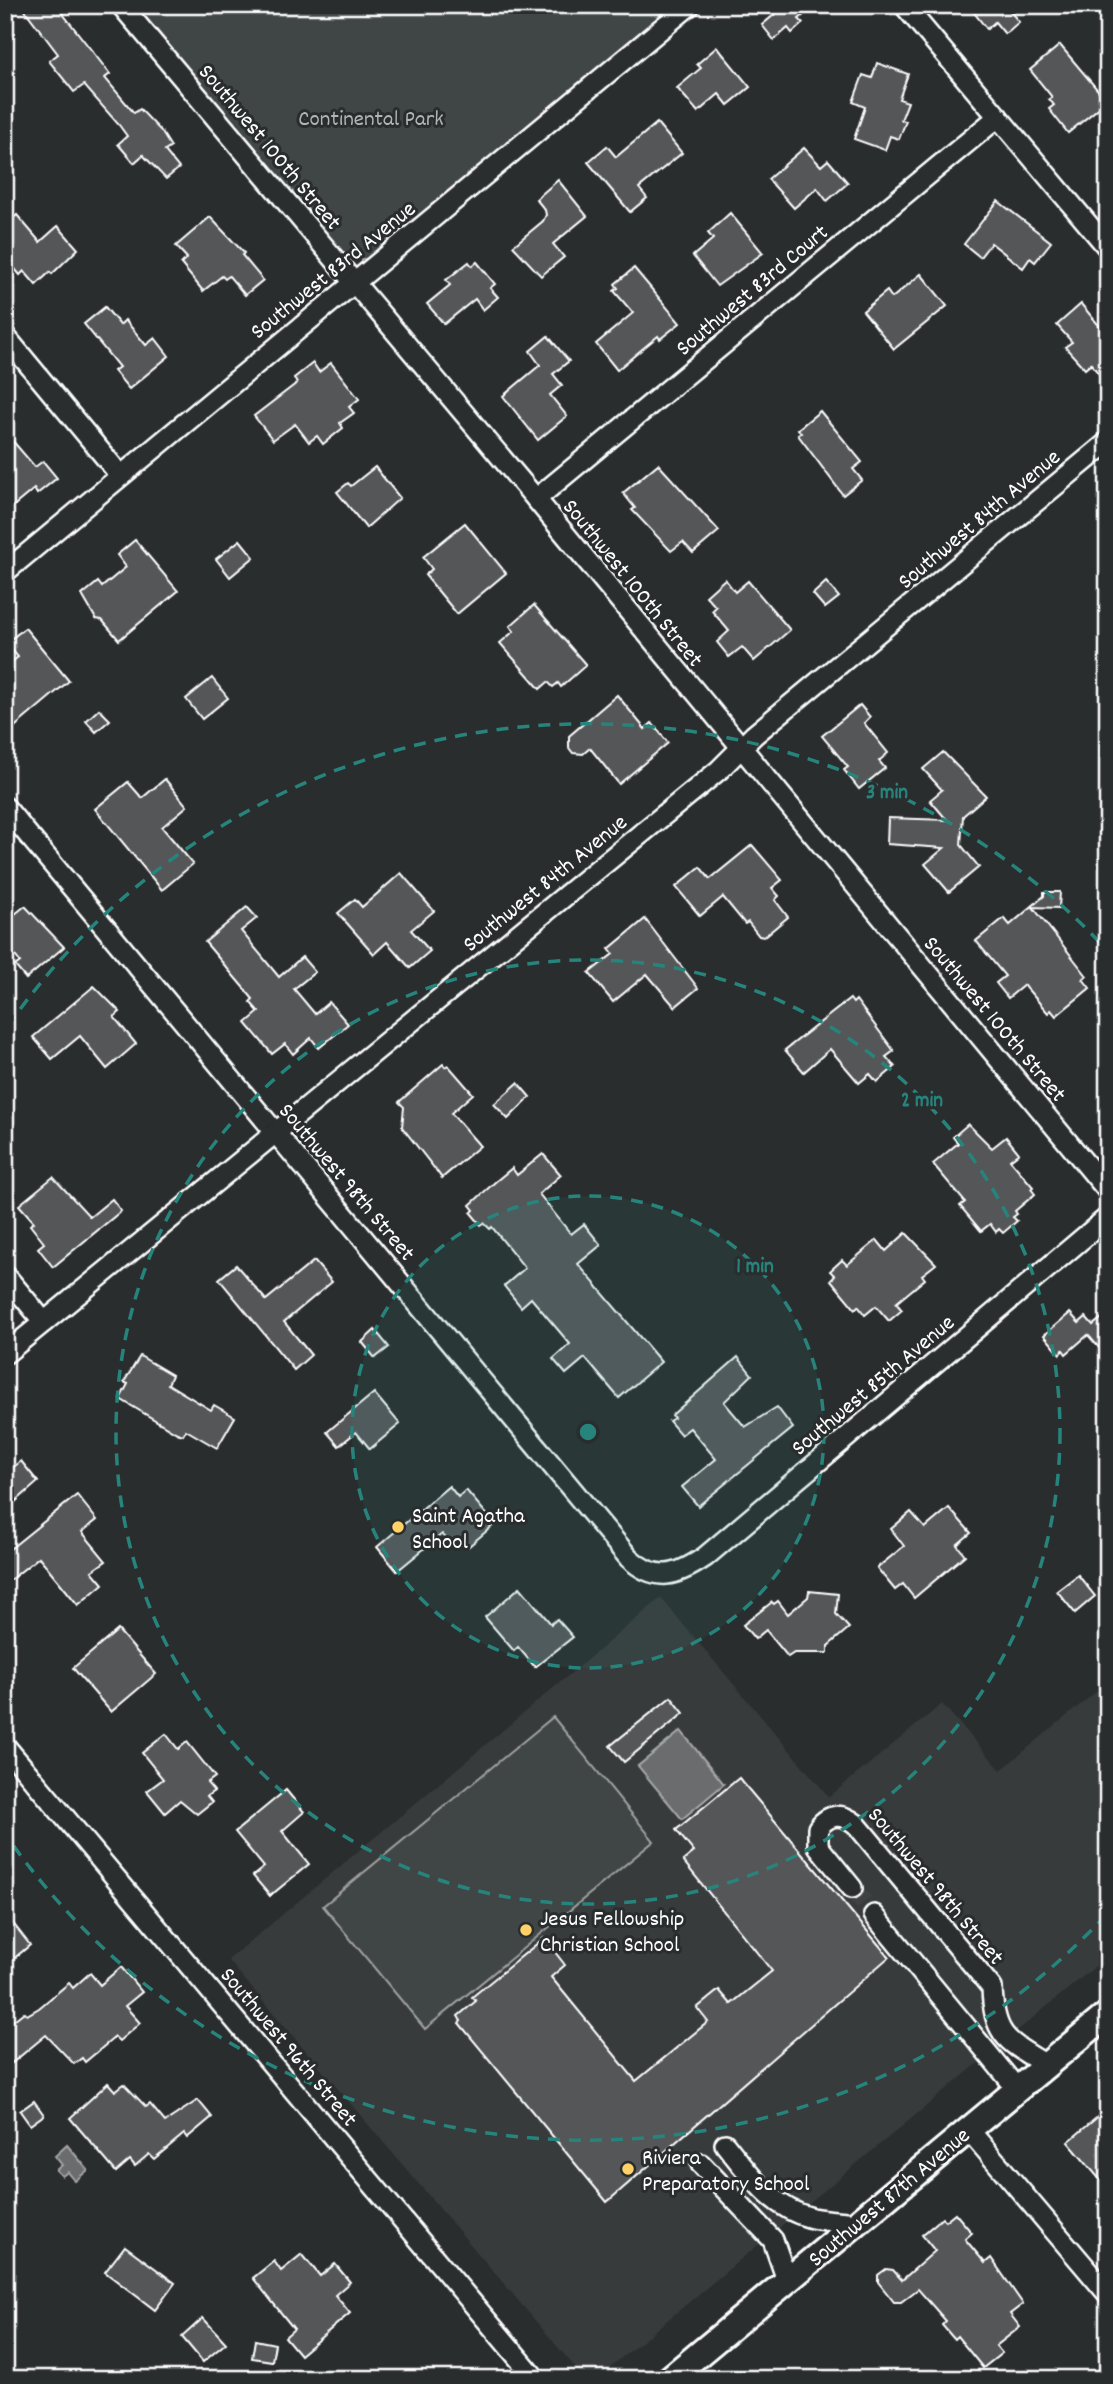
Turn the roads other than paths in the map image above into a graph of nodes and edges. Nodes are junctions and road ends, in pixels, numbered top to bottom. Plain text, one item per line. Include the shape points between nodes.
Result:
1 (121, 5) edge
2 (690, 5) edge
3 (904, 5) edge
4 (998, 117) junction
5 (1108, 248) edge
6 (355, 283) junction
7 (5, 336) edge
8 (12, 357) edge
9 (1108, 443) edge
10 (120, 475) junction
11 (536, 499) junction
12 (5, 572) edge
13 (740, 749) junction
14 (5, 807) edge
15 (276, 1132) junction
16 (1108, 1191) edge
17 (1108, 1217) edge
18 (5, 1275) edge
19 (44, 1322) junction
20 (5, 1354) edge
21 (661, 1576) joint
22 (5, 1746) edge
23 (852, 1888) tunnel mouth
24 (874, 1915) tunnel mouth
25 (1108, 2014) edge
26 (1046, 2065) junction
27 (1018, 2090) junction
28 (969, 2130) junction
29 (725, 2144) dead end
30 (701, 2164) dead end
31 (856, 2223) junction
32 (787, 2280) junction
33 (1108, 2294) edge
34 (536, 2379) edge
35 (669, 2379) edge

1 - 6 street, Southwest 100th Street
2 - 6 street, Southwest 83rd Avenue
3 - 4 street
4 - 5 street
4 - 11 street, Southwest 83rd Court
6 - 10 street, Southwest 83rd Avenue
6 - 11 street, Southwest 100th Street
7 - 8 street
8 - 10 street
9 - 13 street, Southwest 84th Avenue
10 - 12 street, Southwest 83rd Avenue
11 - 13 street, Southwest 100th Street
13 - 15 street, Southwest 84th Avenue
13 - 16 street, Southwest 100th Street
14 - 15 street, Southwest 98th Street
15 - 19 street, Southwest 84th Avenue
15 - 21 street, Southwest 98th Street via 629,1558
17 - 21 street, Southwest 85th Avenue via 705,1556 684,1570
18 - 19 street
19 - 20 street, Southwest 84th Avenue
22 - 34 street, Southwest 96th Street
23 - 26 street, Southwest 98th Street via 818,1846 818,1828 830,1817 844,1816 856,1824 992,1988 1000,2032
24 - 27 street
25 - 26 main road, Southwest 87th Avenue
26 - 27 main road, Southwest 87th Avenue
27 - 28 main road, Southwest 87th Avenue
28 - 31 main road, Southwest 87th Avenue
28 - 33 street
29 - 31 street via 761,2189 781,2205 811,2218
30 - 32 street via 773,2240
31 - 32 main road, Southwest 87th Avenue
32 - 35 main road, Southwest 87th Avenue

